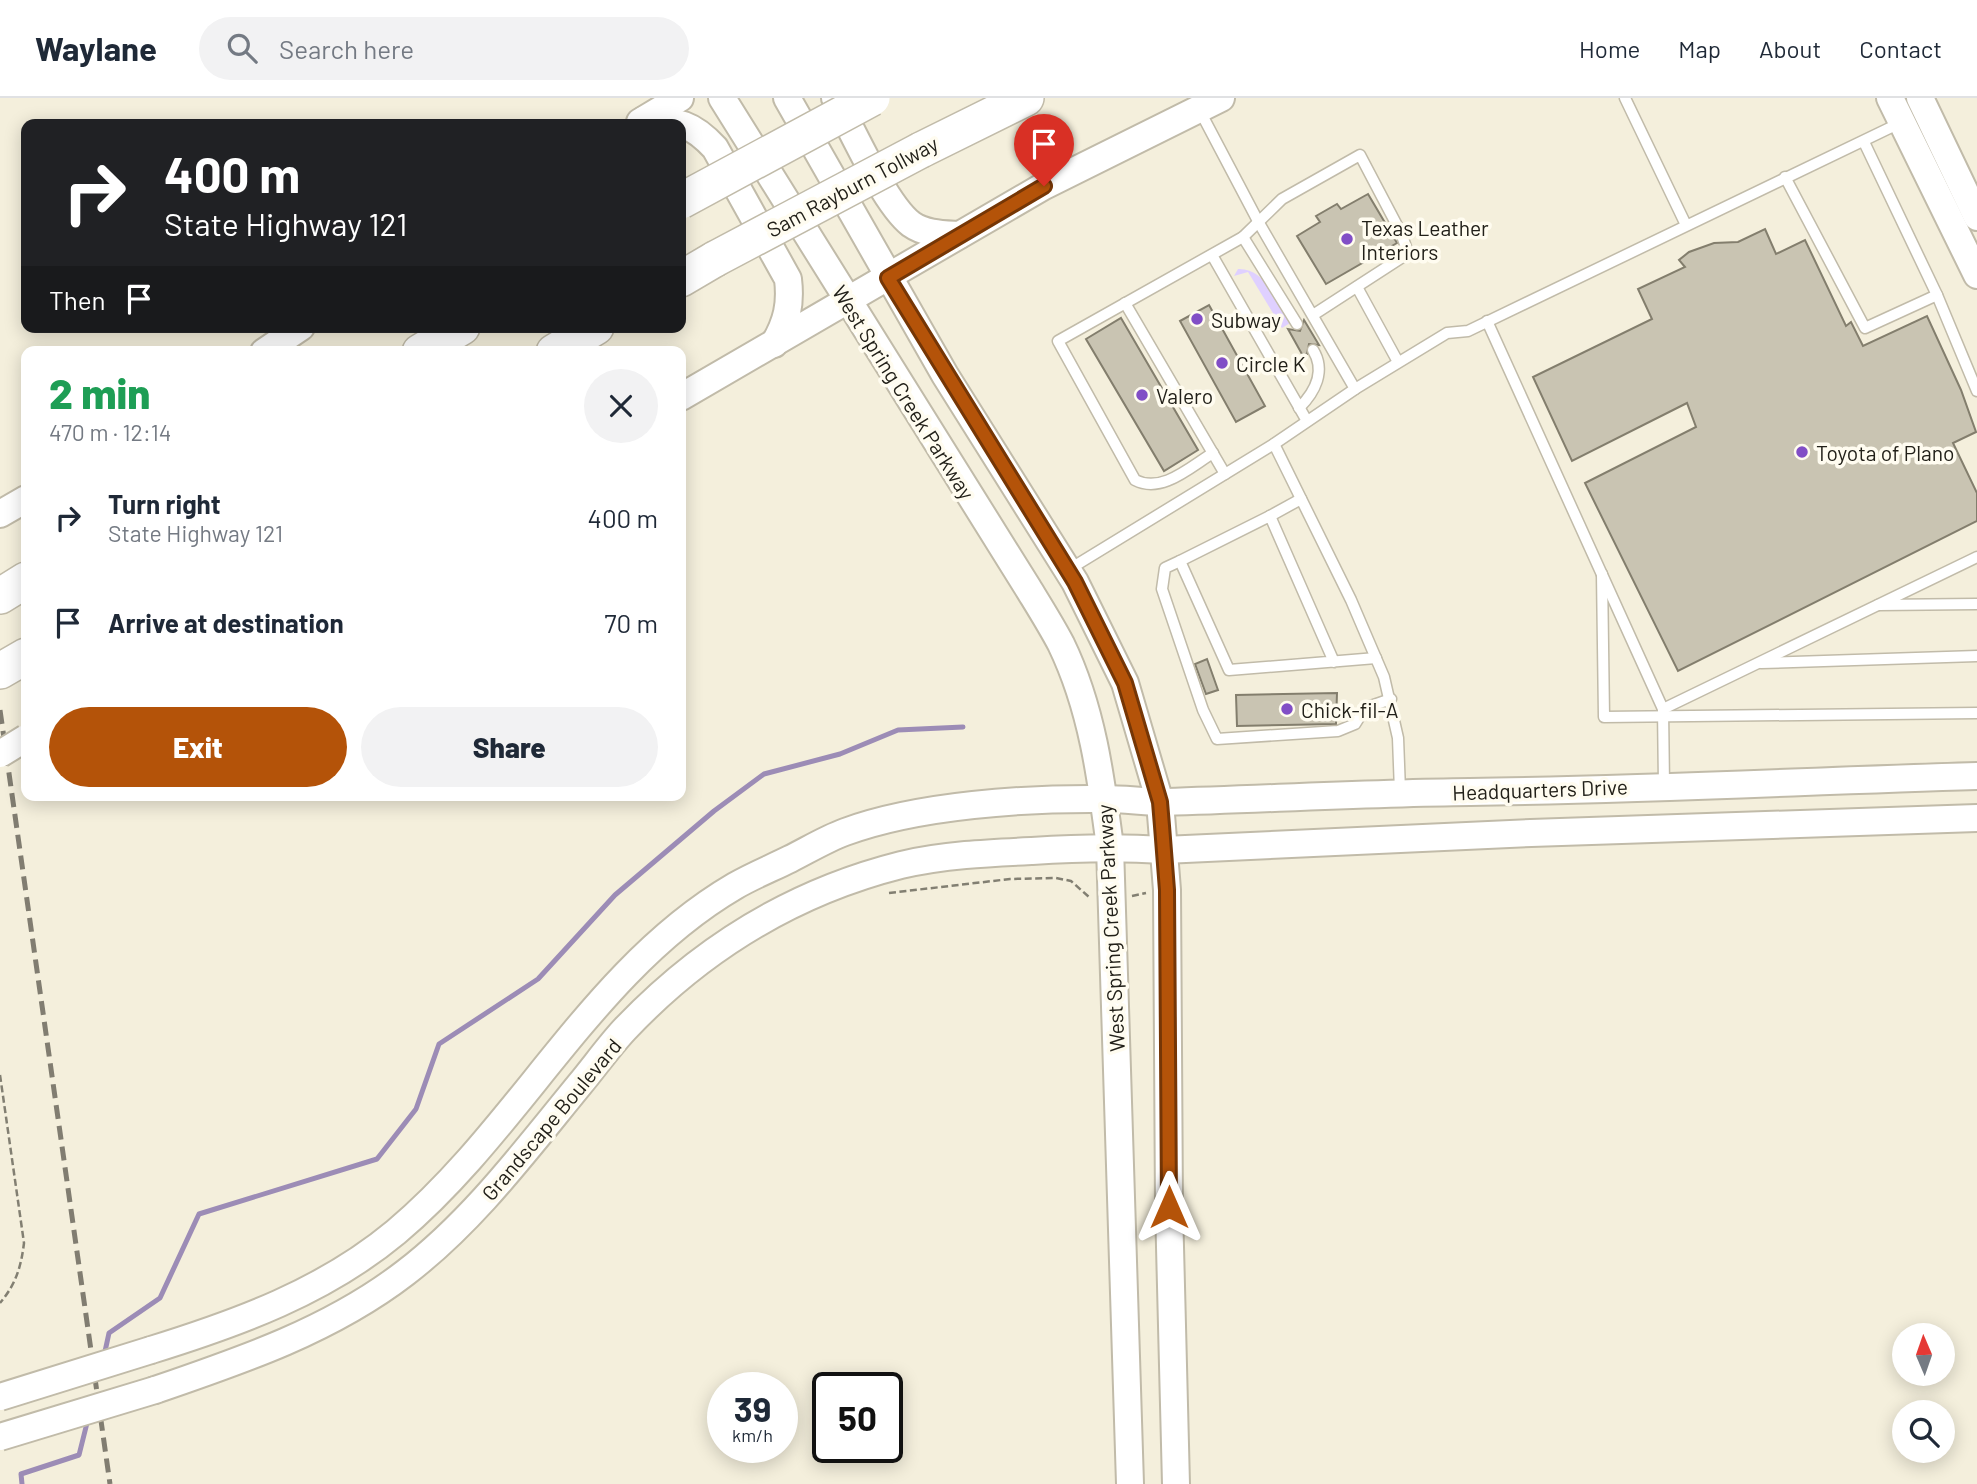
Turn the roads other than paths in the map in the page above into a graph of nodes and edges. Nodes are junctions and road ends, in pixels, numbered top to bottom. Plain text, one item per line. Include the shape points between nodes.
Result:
1 (680, 98) edge
2 (722, 98) edge
3 (787, 98) edge
4 (835, 98) edge
5 (872, 98) edge
6 (1026, 98) edge
7 (1625, 98) edge
8 (1890, 98) edge
9 (1210, 103) edge
10 (1923, 104) edge
11 (646, 119) edge
12 (1902, 123) junction
13 (686, 125) edge
14 (1864, 142) junction
15 (1785, 177) junction
16 (686, 198) edge
17 (1977, 217) edge
18 (1259, 223) junction
19 (1686, 225) junction
20 (959, 235) junction
21 (1243, 237) junction
22 (1212, 255) junction
23 (1977, 275) edge
24 (686, 276) edge
25 (888, 278) junction
26 (1357, 287) junction
27 (1937, 295) junction
28 (848, 303) junction
29 (1125, 303) junction
30 (1313, 314) junction
31 (1487, 321) junction
32 (1297, 324) dead end
33 (292, 333) edge
34 (452, 333) edge
35 (586, 333) edge
36 (774, 344) junction
37 (273, 346) edge
38 (430, 346) edge
39 (564, 346) edge
40 (1313, 350) dead end
41 (1398, 362) junction
42 (1355, 389) junction
43 (1977, 391) edge
44 (686, 394) edge
45 (1300, 408) junction
46 (1307, 421) junction
47 (1274, 444) junction
48 (1213, 453) junction
49 (1225, 474) junction
50 (1301, 499) junction
51 (21, 502) edge
52 (0, 514) edge
53 (1270, 516) junction
54 (1977, 557) edge
55 (1180, 561) junction
56 (1068, 570) junction
57 (1602, 573) junction
58 (21, 583) edge
59 (0, 596) edge
60 (1977, 604) edge
61 (1874, 606) junction
62 (1977, 656) edge
63 (1376, 658) junction
64 (21, 659) edge
65 (1334, 662) junction
66 (1756, 663) junction
67 (0, 671) edge
68 (1391, 699) junction
69 (1663, 713) junction
70 (1977, 713) edge
71 (21, 741) edge
72 (0, 754) edge
73 (1977, 776) edge
74 (1664, 786) junction
75 (1400, 792) junction
76 (1104, 799) junction
77 (1160, 802) junction
78 (1977, 818) edge
79 (1666, 828) junction
80 (1110, 847) junction
81 (1164, 850) junction
82 (610, 991) junction
83 (636, 1018) junction
84 (0, 1397) edge
85 (0, 1437) edge
86 (1130, 1484) edge
87 (1177, 1484) edge

1 - 11 main road
2 - 28 main road, West Spring Creek Parkway
3 - 25 main road, West Spring Creek Parkway
4 - 20 main road via 895,209 913,226
5 - 16 highway, bridge
6 - 24 highway, Sam Rayburn Tollway, bridge
7 - 19 lane
8 - 12 main road
9 - 18 lane
9 - 20 main road via 1044,186
10 - 12 main road
10 - 17 main road
12 - 14 lane
12 - 23 main road
13 - 36 main road via 699,130 715,148 788,279 791,303
14 - 15 lane
14 - 27 lane
15 - 19 lane
15 - 27 lane via 1865,328
18 - 21 lane
18 - 26 lane via 1282,199 1360,155 1406,247 1404,256
18 - 30 lane
19 - 31 lane
20 - 25 main road
21 - 22 lane
21 - 32 lane
22 - 29 lane
22 - 45 lane
25 - 28 main road
25 - 56 main road, West Spring Creek Parkway
26 - 30 lane
26 - 41 lane
27 - 43 lane
28 - 36 main road
28 - 76 main road, West Spring Creek Parkway via 1061,644 1084,704
29 - 48 lane
29 - 48 lane via 1058,341 1135,480 1146,486 1159,485
30 - 42 lane
31 - 41 lane via 1468,331 1447,333
31 - 57 lane
33 - 37 main road
34 - 38 highway
35 - 39 highway
36 - 44 main road
40 - 45 lane via 1320,374
41 - 42 lane
42 - 46 lane
45 - 46 lane
46 - 47 lane
47 - 49 lane
47 - 50 lane
48 - 49 lane
49 - 56 lane
50 - 53 lane
50 - 63 lane
51 - 52 main road
53 - 55 lane
53 - 65 lane
54 - 61 lane
55 - 65 lane via 1229,670
55 - 68 lane via 1165,568 1161,589 1217,739 1338,731 1355,724 1365,708
56 - 77 main road, West Spring Creek Parkway via 1125,683
57 - 69 lane
57 - 69 lane via 1604,717
58 - 59 highway
60 - 61 lane
61 - 66 lane
62 - 66 lane
63 - 65 lane
63 - 68 lane
64 - 67 highway
66 - 69 lane
68 - 75 lane
69 - 70 lane
69 - 74 lane
71 - 72 main road, bridge
73 - 74 main road, Headquarters Drive
74 - 75 main road, Headquarters Drive
74 - 79 main road
75 - 77 main road, Headquarters Drive
76 - 77 main road, Headquarters Drive
76 - 80 main road, West Spring Creek Parkway
76 - 82 main road, Grandscape Boulevard via 963,805 845,832 735,886 684,922
77 - 81 main road, West Spring Creek Parkway
78 - 79 main road, Headquarters Drive
79 - 81 main road, Headquarters Drive
80 - 81 main road, Headquarters Drive
80 - 83 main road, Grandscape Boulevard via 962,855 902,865 843,883 784,907 732,938 682,975
80 - 86 main road, West Spring Creek Parkway
81 - 87 main road, West Spring Creek Parkway
82 - 83 main road
82 - 84 main road, Grandscape Boulevard, bridge via 438,1194 394,1234 341,1271 231,1325
83 - 85 main road, Grandscape Boulevard, bridge via 493,1190 404,1274 300,1336 243,1360

